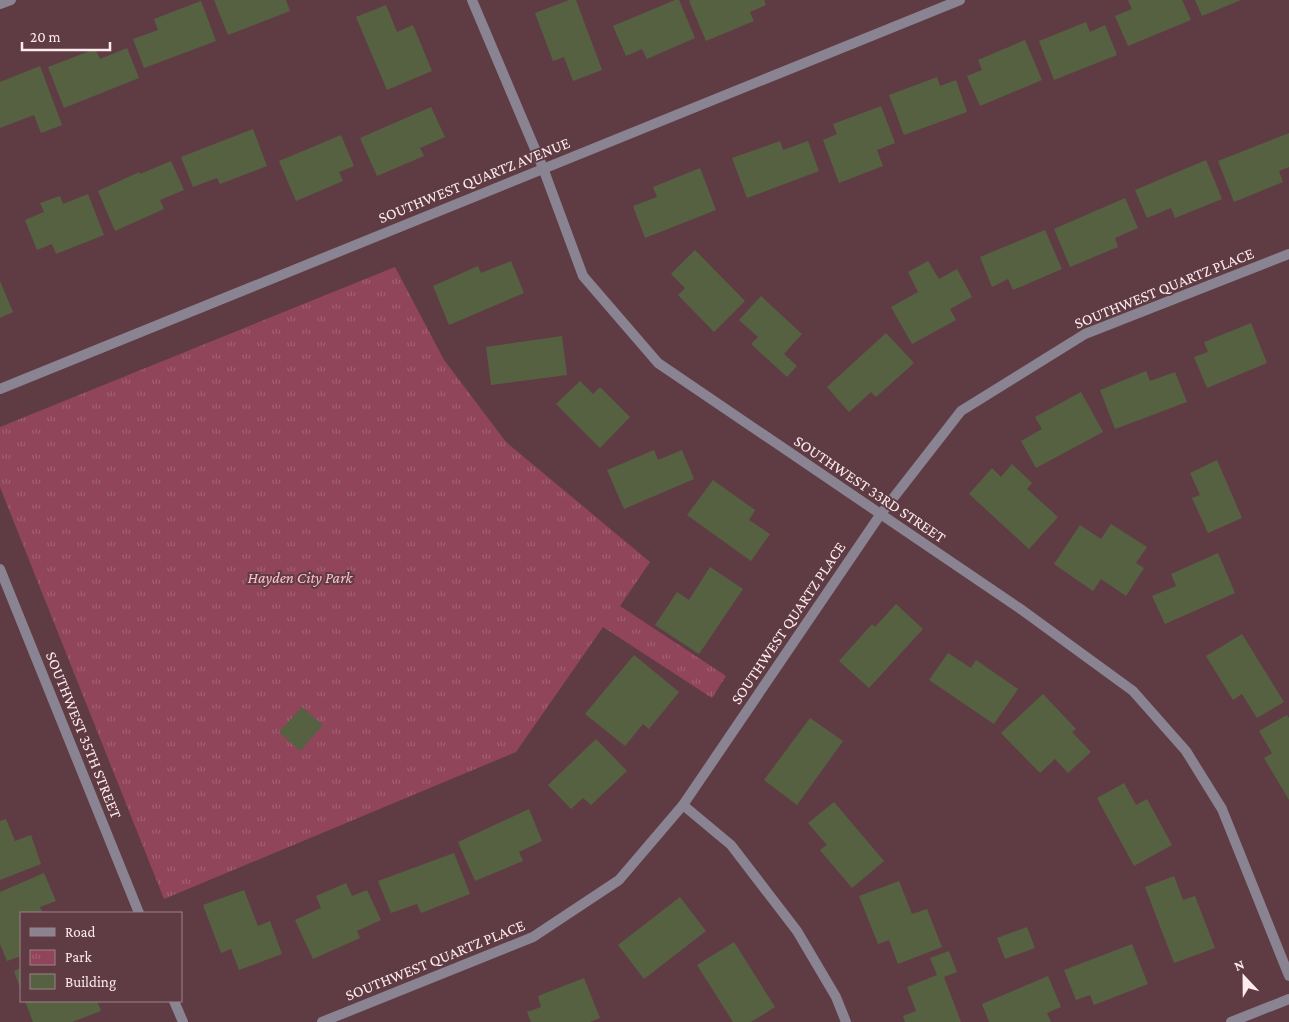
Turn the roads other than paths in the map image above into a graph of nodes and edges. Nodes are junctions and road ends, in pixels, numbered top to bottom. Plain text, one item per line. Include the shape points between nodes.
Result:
1 (11, 0) edge
2 (472, 0) edge
3 (960, 0) edge
4 (0, 4) edge
5 (543, 168) junction
6 (1289, 254) edge
7 (0, 389) edge
8 (880, 515) junction
9 (0, 569) edge
10 (682, 805) junction
11 (139, 912) edge
12 (1289, 976) edge
13 (1289, 1000) edge
14 (174, 1002) edge
15 (183, 1022) edge
16 (322, 1022) edge
17 (846, 1022) edge
18 (1231, 1022) edge

1 - 4 street
2 - 5 street, SOUTHWEST 33RD STREET
3 - 5 street, SOUTHWEST QUARTZ AVENUE
5 - 7 street, SOUTHWEST QUARTZ AVENUE
5 - 8 street, SOUTHWEST 33RD STREET via 583,276 658,363
6 - 8 street, SOUTHWEST QUARTZ PLACE via 1086,334 961,411
8 - 10 street, SOUTHWEST QUARTZ PLACE
8 - 12 street, SOUTHWEST 33RD STREET via 1022,610 1133,692 1186,751 1222,810
9 - 11 street, SOUTHWEST 35TH STREET
10 - 16 street, SOUTHWEST QUARTZ PLACE via 619,880 533,937
10 - 17 street via 731,845 797,931 836,997
13 - 18 street
14 - 15 street

